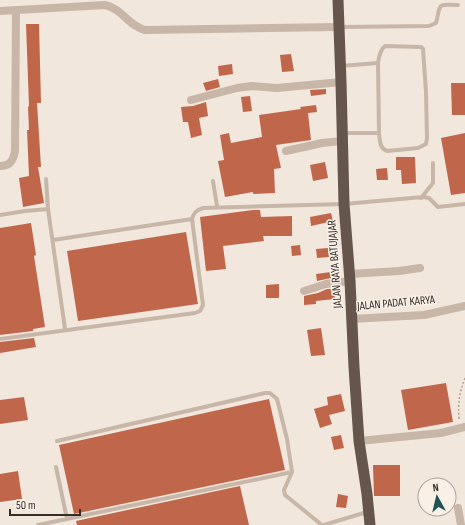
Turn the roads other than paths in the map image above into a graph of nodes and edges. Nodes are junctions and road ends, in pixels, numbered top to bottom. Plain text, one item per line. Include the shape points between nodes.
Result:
1 (338, 0) edge
2 (458, 5) dead end
3 (0, 11) edge
4 (16, 11) junction
5 (338, 27) junction
6 (378, 63) junction
7 (341, 66) junction
8 (342, 82) junction
9 (191, 100) dead end
10 (379, 133) junction
11 (342, 137) junction
12 (286, 151) dead end
13 (432, 163) dead end
14 (0, 166) edge
15 (46, 179) dead end
16 (213, 181) dead end
17 (421, 198) junction
18 (344, 204) junction
19 (465, 204) edge
20 (217, 206) junction
21 (48, 209) junction
22 (0, 215) edge
23 (192, 219) junction
24 (53, 240) junction
25 (420, 268) dead end
26 (349, 277) junction
27 (304, 291) dead end
28 (465, 306) edge
29 (351, 319) junction
30 (65, 329) junction
31 (0, 339) edge
32 (462, 428) edge
33 (57, 441) dead end
34 (359, 442) junction
35 (56, 467) dead end
36 (292, 472) junction
37 (458, 508) dead end
38 (368, 511) junction
39 (68, 519) junction
40 (462, 523) edge
41 (38, 525) edge
42 (323, 525) edge
43 (370, 525) edge

1 - 5 highway, JALAN RAYA BATUJAJAR
2 - 5 lane via 441,6 438,9 436,23 429,26
3 - 4 street
4 - 5 street via 104,5 117,9 135,26 145,30
4 - 14 street via 15,151 12,162
5 - 7 highway, JALAN RAYA BATUJAJAR
6 - 7 lane
6 - 10 lane
6 - 10 lane via 385,46 421,46 423,49 426,144 418,148 387,151 381,147
7 - 8 highway, JALAN RAYA BATUJAJAR
8 - 9 street via 275,88 247,86
8 - 11 highway, JALAN RAYA BATUJAJAR
10 - 11 lane
11 - 12 street
11 - 18 highway, JALAN RAYA BATUJAJAR
13 - 17 lane via 432,183
15 - 21 lane
16 - 20 lane
17 - 18 lane
17 - 19 lane via 429,198 440,208
18 - 20 lane
18 - 26 highway, JALAN RAYA BATUJAJAR
20 - 23 lane via 198,210
21 - 22 lane
21 - 24 lane
23 - 24 lane
23 - 30 lane via 203,305 200,310 195,313
24 - 30 lane
25 - 26 street
26 - 27 street
26 - 29 highway, JALAN RAYA BATUJAJAR
28 - 29 street, JALAN PADAT KARYA via 424,315
29 - 34 highway, JALAN RAYA BATUJAJAR
30 - 31 lane
32 - 34 street via 441,433
33 - 36 lane via 266,392 277,398
34 - 38 highway, JALAN RAYA BATUJAJAR
35 - 39 lane
36 - 39 lane
36 - 42 lane via 284,490 285,495
37 - 40 street
38 - 42 lane
38 - 43 highway, JALAN RAYA BATUJAJAR
39 - 41 lane

